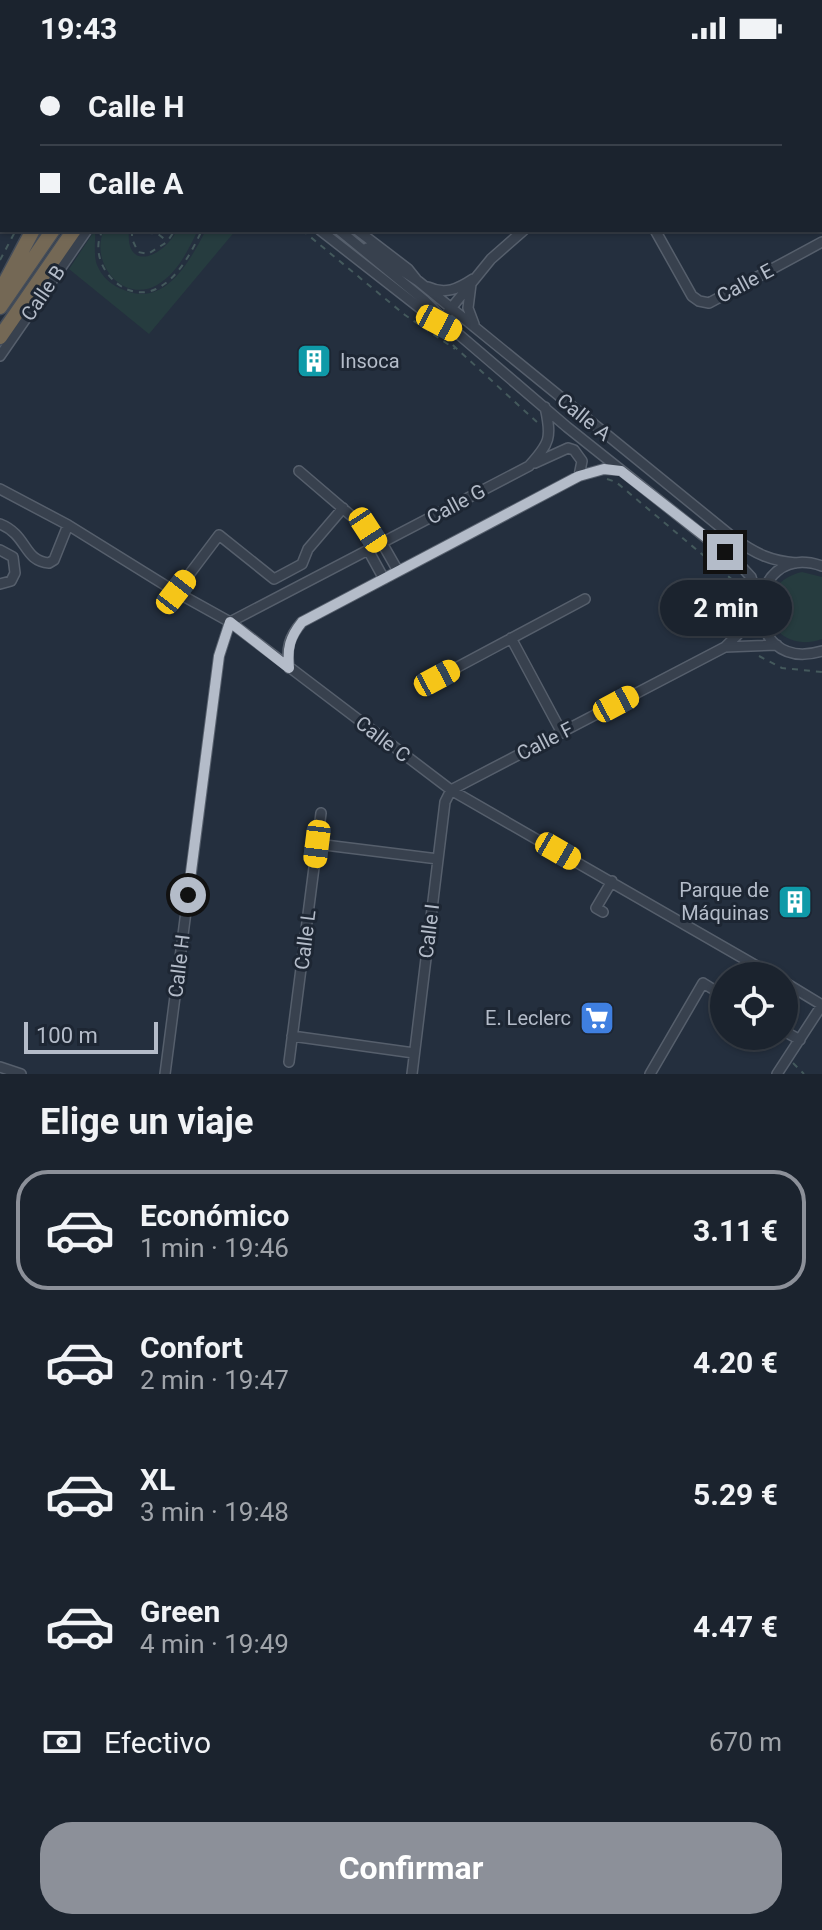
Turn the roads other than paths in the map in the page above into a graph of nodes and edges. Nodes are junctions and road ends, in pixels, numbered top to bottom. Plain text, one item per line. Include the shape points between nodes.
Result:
1 (79, 56) edge
2 (89, 56) edge
3 (32, 232) edge
4 (52, 232) edge
5 (73, 232) edge
6 (86, 232) edge
7 (323, 232) edge
8 (343, 232) edge
9 (344, 232) edge
10 (360, 232) edge
11 (521, 232) edge
12 (656, 232) edge
13 (822, 242) edge
14 (473, 279) junction
15 (418, 281) junction
16 (0, 292) edge
17 (0, 307) edge
18 (451, 308) junction
19 (443, 317) junction
20 (477, 331) junction
21 (456, 332) junction
22 (0, 337) edge
23 (0, 356) edge
24 (545, 407) junction
25 (529, 466) junction
26 (299, 471) dead end
27 (621, 471) junction
28 (579, 476) junction
29 (0, 489) edge
30 (343, 508) junction
31 (0, 524) edge
32 (68, 525) junction
33 (376, 546) junction
34 (0, 550) edge
35 (822, 558) edge
36 (796, 563) junction
37 (817, 564) edge
38 (398, 571) junction
39 (384, 579) junction
40 (0, 584) edge
41 (176, 592) junction
42 (585, 599) dead end
43 (759, 608) junction
44 (230, 622) junction
45 (511, 638) junction
46 (777, 645) junction
47 (725, 647) junction
48 (821, 651) edge
49 (289, 668) junction
50 (437, 678) dead end
51 (562, 733) junction
52 (451, 790) junction
53 (321, 813) dead end
54 (317, 844) junction
55 (438, 859) junction
56 (612, 881) junction
57 (603, 912) dead end
58 (750, 962) edge
59 (710, 987) edge
60 (798, 990) edge
61 (822, 1005) edge
62 (292, 1036) junction
63 (800, 1040) joint
64 (414, 1053) junction
65 (289, 1062) dead end
66 (0, 1067) edge
67 (21, 1074) edge
68 (165, 1074) edge
69 (412, 1074) edge
70 (650, 1074) edge
71 (777, 1074) edge

1 - 2 street
3 - 16 highway
4 - 17 highway
5 - 22 highway
6 - 23 street, Calle B
7 - 21 street, Calle A
8 - 19 street, Calle A
9 - 15 street, Calle A
10 - 15 street, Calle A
11 - 14 street
12 - 13 street, Calle E via 692,296 709,303
14 - 15 street via 443,291
14 - 18 street
14 - 20 street via 468,308
15 - 18 street, Calle A
18 - 19 street
18 - 20 street, Calle A
19 - 21 street, Calle A
20 - 36 street, Calle A via 735,539 758,555
21 - 24 street, Calle A
24 - 25 street, Calle G via 550,435
24 - 27 street, Calle A
25 - 28 street, Calle G via 568,448 582,461
25 - 33 street, Calle G
26 - 30 street
27 - 28 street, Calle G
27 - 43 street, Calle A via 739,564 751,577
28 - 38 street, Calle G
29 - 32 street, Calle C
30 - 33 street via 368,530
30 - 41 street via 308,549 302,564 274,579 219,535
31 - 32 street via 22,539 31,556 49,563
32 - 41 street, Calle C
33 - 38 street
33 - 39 street
33 - 44 street, Calle G
34 - 40 street via 13,557 15,573 11,581
35 - 37 street, Calle A
36 - 37 street, Calle A
36 - 43 street, Calle F via 771,577
38 - 39 street, Calle G
39 - 49 street, Calle G via 302,622 290,636
41 - 44 street, Calle C
42 - 45 street
43 - 46 street, Calle A via 767,634
43 - 47 street, Calle F via 747,628
44 - 49 street, Calle C
44 - 68 street, Calle H via 219,656
45 - 50 street
45 - 51 street
46 - 47 street, Calle F
46 - 48 street, Calle F via 790,652
47 - 51 street, Calle F
49 - 52 street, Calle C
51 - 52 street, Calle F
52 - 55 street, Calle I
52 - 56 street, Calle C
53 - 54 street, Calle L
54 - 55 street
54 - 62 street, Calle L
55 - 64 street, Calle I
56 - 57 street via 596,908
56 - 58 street, Calle C
59 - 70 street via 703,983
60 - 61 street
61 - 63 street
62 - 64 street
62 - 65 street, Calle L
63 - 71 street
64 - 69 street, Calle I
66 - 67 street

